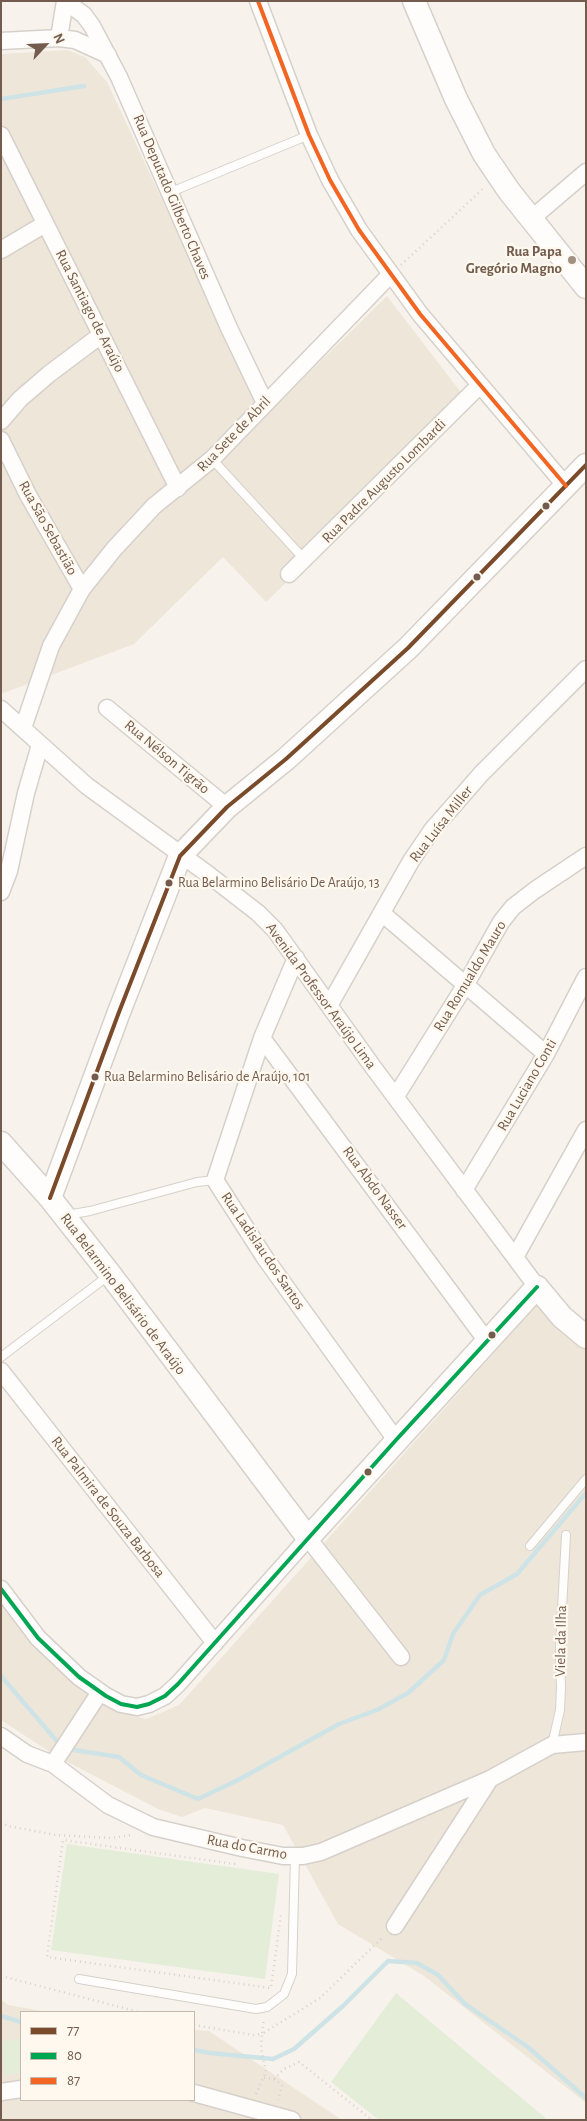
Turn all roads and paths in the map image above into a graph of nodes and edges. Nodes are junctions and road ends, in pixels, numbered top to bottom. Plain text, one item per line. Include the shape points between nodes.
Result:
1 (64, 1) edge
2 (258, 1) edge
3 (414, 1) edge
4 (59, 38) junction
5 (1, 41) edge
6 (108, 55) junction
7 (1, 135) edge
8 (309, 135) junction
9 (586, 172) edge
10 (498, 175) junction
11 (170, 192) junction
12 (531, 218) junction
13 (46, 224) junction
14 (1, 250) edge
15 (390, 275) junction
16 (584, 281) edge
17 (101, 335) junction
18 (479, 386) junction
19 (265, 402) junction
20 (1, 421) edge
21 (1, 440) edge
22 (212, 459) junction
23 (586, 465) edge
24 (566, 486) junction
25 (178, 488) junction
26 (304, 560) junction
27 (289, 574) dead end
28 (82, 589) junction
29 (586, 669) edge
30 (107, 708) dead end
31 (1, 709) edge
32 (23, 728) junction
33 (40, 745) junction
34 (227, 807) junction
35 (180, 856) junction
36 (586, 856) edge
37 (1, 892) edge
38 (382, 914) junction
39 (296, 958) junction
40 (586, 977) edge
41 (466, 984) junction
42 (330, 1004) junction
43 (262, 1038) junction
44 (546, 1054) junction
45 (396, 1096) junction
46 (586, 1130) edge
47 (1, 1143) edge
48 (215, 1180) junction
49 (464, 1190) junction
50 (57, 1207) junction
51 (515, 1257) junction
52 (110, 1274) junction
53 (537, 1287) junction
54 (586, 1337) edge
55 (486, 1340) junction
56 (1, 1357) edge
57 (1, 1371) edge
58 (396, 1440) junction
59 (586, 1478) edge
60 (566, 1535) dead end
61 (308, 1538) junction
62 (530, 1546) dead end
63 (1, 1589) edge
64 (215, 1643) junction
65 (401, 1657) dead end
66 (100, 1692) junction
67 (1, 1736) edge
68 (586, 1742) edge
69 (552, 1745) junction
70 (53, 1764) junction
71 (490, 1779) junction
72 (1, 1822) edge
73 (153, 1827) junction
74 (61, 1835) junction
75 (63, 1840) junction
76 (295, 1856) junction
77 (238, 1864) dead end
78 (281, 1911) dead end
79 (395, 1926) joint
80 (1, 1976) edge
81 (79, 1980) dead end
82 (268, 1987) junction
83 (265, 2007) junction
84 (135, 2011) edge
85 (195, 2025) edge
86 (262, 2034) junction
87 (264, 2078) junction
88 (274, 2079) junction
89 (20, 2089) edge
90 (1, 2092) edge
91 (195, 2093) edge
92 (248, 2107) junction
93 (274, 2115) junction
94 (292, 2120) edge
95 (372, 2120) edge

1 - 4 street
1 - 6 street, Rua Deputado Gilberto Chaves via 84,15
2 - 8 street
3 - 10 street via 470,129
4 - 5 street
4 - 6 street via 88,44
6 - 11 street, Rua Deputado Gilberto Chaves
7 - 13 street, Rua Santiago de Araújo
8 - 11 lane
8 - 15 street via 330,180
9 - 12 street
10 - 12 street
10 - 15 path
11 - 19 street, Rua Deputado Gilberto Chaves
12 - 16 street
13 - 14 street
13 - 17 street, Rua Santiago de Araújo
15 - 18 street
15 - 19 street, Rua Sete de Abril
17 - 20 street via 42,380
17 - 25 street, Rua Santiago de Araújo
18 - 24 street
18 - 26 street, Rua Padre Augusto Lombardi
19 - 22 street, Rua Sete de Abril
21 - 28 street, Rua São Sebastião via 28,496
22 - 25 street, Rua Sete de Abril
22 - 26 lane
23 - 24 street
24 - 34 street via 364,690 286,760
25 - 28 street, Rua Sete de Abril via 137,523
26 - 27 street, Rua Padre Augusto Lombardi
28 - 32 street, Rua Sete de Abril via 51,646
29 - 38 street, Rua Luísa Miller via 451,806 411,861
30 - 34 street, Rua Nélson Tigrão
31 - 32 street, Avenida Professor Araújo Lima
32 - 33 street, Avenida Professor Araújo Lima
33 - 35 street, Avenida Professor Araújo Lima via 87,786
33 - 37 street
34 - 35 street
35 - 39 street, Avenida Professor Araújo Lima via 258,913
35 - 50 street, Rua Belarmino Belisário de Araújo via 106,1045
36 - 41 street, Rua Romualdo Mauro via 513,907
38 - 41 street
38 - 42 street, Rua Luísa Miller
39 - 42 street, Avenida Professor Araújo Lima
39 - 43 street, Rua Ladislau dos Santos
40 - 44 street, Rua Luciano Conti
41 - 44 street
41 - 45 street, Rua Romualdo Mauro
42 - 45 street, Avenida Professor Araújo Lima
43 - 48 street, Rua Ladislau dos Santos
43 - 55 street, Rua Abdo Nasser
44 - 49 street, Rua Luciano Conti
45 - 49 street, Avenida Professor Araújo Lima
46 - 51 street
47 - 50 street
48 - 50 lane via 196,1182 90,1211
48 - 58 street, Rua Ladislau dos Santos via 265,1258
49 - 51 street, Avenida Professor Araújo Lima
50 - 52 street, Rua Belarmino Belisário de Araújo
51 - 53 street, Avenida Professor Araújo Lima
52 - 56 lane
52 - 61 street, Rua Belarmino Belisário de Araújo
53 - 54 street, Avenida Professor Araújo Lima
53 - 55 street
55 - 58 street
57 - 64 street, Rua Palmira de Souza Barbosa
58 - 61 street
59 - 62 lane
60 - 69 lane, Viela da Ilha via 560,1710
61 - 64 street
61 - 65 street, Rua Belarmino Belisário de Araújo
63 - 66 street via 38,1638
64 - 66 street via 165,1696 137,1707 121,1704
66 - 70 street
67 - 70 street, Rua do Carmo via 27,1754
68 - 69 street, Rua do Carmo
69 - 71 street, Rua do Carmo
70 - 73 street, Rua do Carmo via 108,1805
71 - 76 street, Rua do Carmo via 321,1852
71 - 79 street
72 - 74 path
73 - 74 path via 111,1838
73 - 76 street, Rua do Carmo via 242,1848
74 - 75 path
75 - 77 path
75 - 82 path via 47,1957
76 - 83 lane via 292,1974 284,1994
78 - 82 path via 271,1988
79 - 86 path via 320,1998
80 - 84 path
81 - 83 lane via 256,2009
82 - 83 path
83 - 86 path
85 - 86 path via 211,2030
86 - 87 path
87 - 88 path
87 - 92 path
88 - 93 path via 282,2085
88 - 95 path via 299,2062
89 - 90 street
91 - 92 street
92 - 93 street
93 - 94 street

